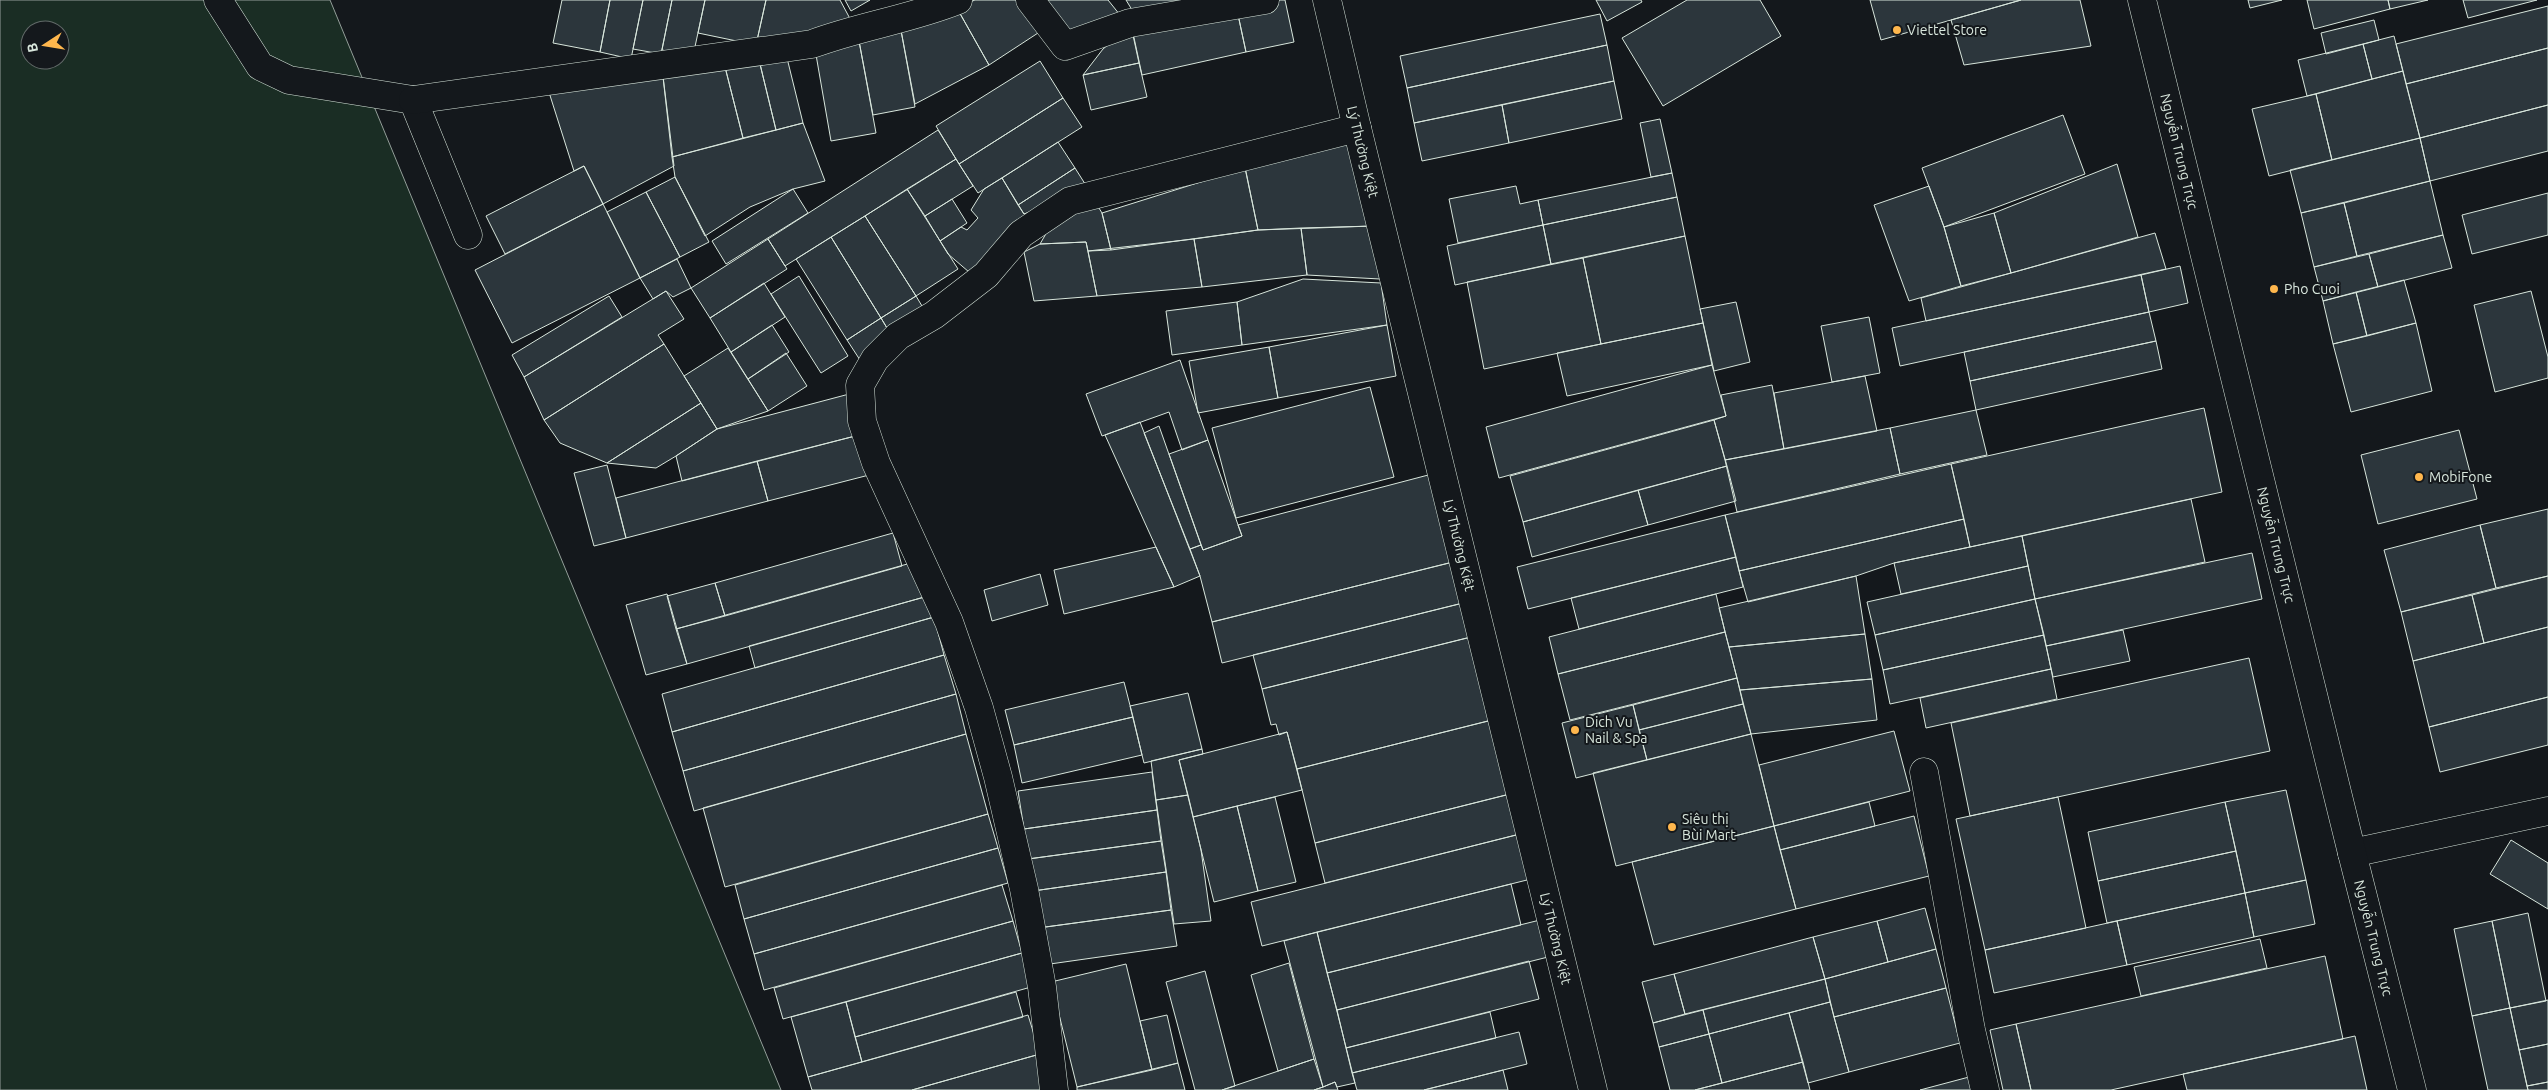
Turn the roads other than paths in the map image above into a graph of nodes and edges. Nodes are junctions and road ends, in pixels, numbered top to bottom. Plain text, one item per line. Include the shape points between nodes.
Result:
1 (218, 0) edge
2 (958, 0) edge
3 (1030, 0) edge
4 (1265, 0) edge
5 (1328, 0) edge
6 (2142, 0) edge
7 (412, 100) junction
8 (1357, 128) junction
9 (468, 235) dead end
10 (1924, 772) dead end
11 (2548, 811) edge
12 (2352, 853) junction
13 (1054, 1090) edge
14 (1593, 1090) edge
15 (1985, 1090) edge
16 (2412, 1090) edge

1 - 7 street via 260,66 289,80
2 - 7 street via 812,44
3 - 4 street via 1065,46 1130,23
5 - 8 street, Lý Thường Kiệt
6 - 12 street, Nguyễn Trung Trực
7 - 9 street
8 - 13 street via 1070,201 1021,234 986,275 934,315 898,336 875,359 860,385 862,421 876,463 949,622 979,708 1024,889 1042,987
8 - 14 street, Lý Thường Kiệt
10 - 15 street
11 - 12 street
12 - 16 street, Nguyễn Trung Trực

